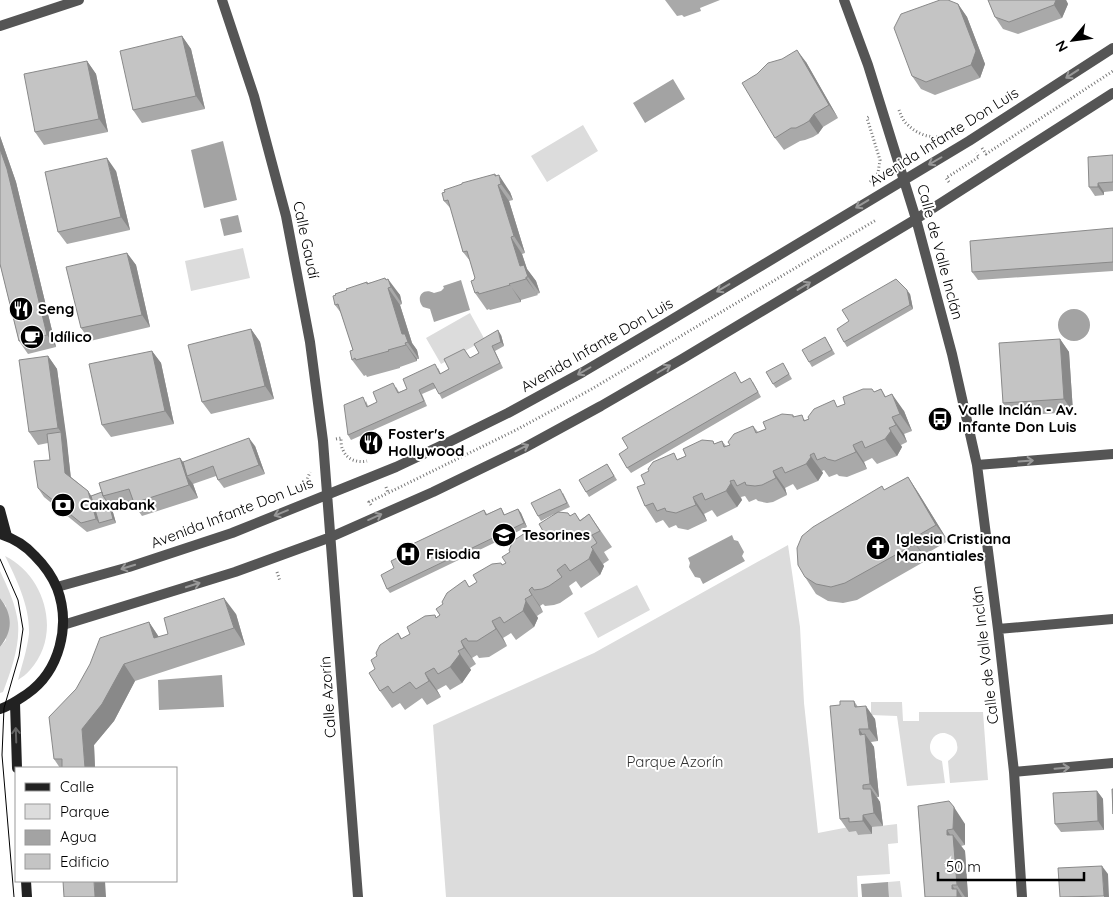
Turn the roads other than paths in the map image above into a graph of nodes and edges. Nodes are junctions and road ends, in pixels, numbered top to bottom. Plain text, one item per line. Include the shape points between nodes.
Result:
1 (79, 0) edge
2 (222, 0) edge
3 (844, 0) edge
4 (0, 26) edge
5 (1113, 48) edge
6 (1113, 93) edge
7 (904, 179) junction
8 (916, 219) junction
9 (1113, 454) edge
10 (977, 465) junction
11 (326, 494) junction
12 (0, 510) edge
13 (3, 535) edge
14 (331, 537) junction
15 (57, 587) junction
16 (1113, 619) edge
17 (63, 626) junction
18 (998, 629) junction
19 (15, 703) junction
20 (0, 708) edge
21 (1113, 763) edge
22 (17, 767) edge
23 (1014, 772) junction
24 (26, 882) edge
25 (27, 897) edge
26 (358, 897) edge
27 (1022, 897) edge

1 - 4 street
2 - 11 street, Calle Gaudí via 254,96 286,216 310,342 323,441
3 - 7 street, Calle de Valle Inclán
5 -> 7 street, Avenida Infante Don Luis
6 - 8 street
7 - 8 street, Calle de Valle Inclán
7 -> 11 street, Avenida Infante Don Luis via 661,326 508,413 396,467
8 - 10 street, Calle de Valle Inclán
14 -> 8 street via 433,492 550,434 682,360
10 -> 9 street
10 - 18 street, Calle de Valle Inclán
11 - 14 street, Calle Azorín
11 -> 15 street, Avenida Infante Don Luis via 222,536 129,568
12 - 13 street
13 - 15 street via 28,548
17 -> 14 street via 236,572
14 - 26 street, Calle Azorín
15 - 17 street
16 - 18 street
17 - 19 street via 59,649 49,670 34,689
18 - 23 street, Calle de Valle Inclán
19 - 20 street
22 -> 19 street
23 -> 21 street
23 - 27 street, Calle de Valle Inclán
24 - 25 street

